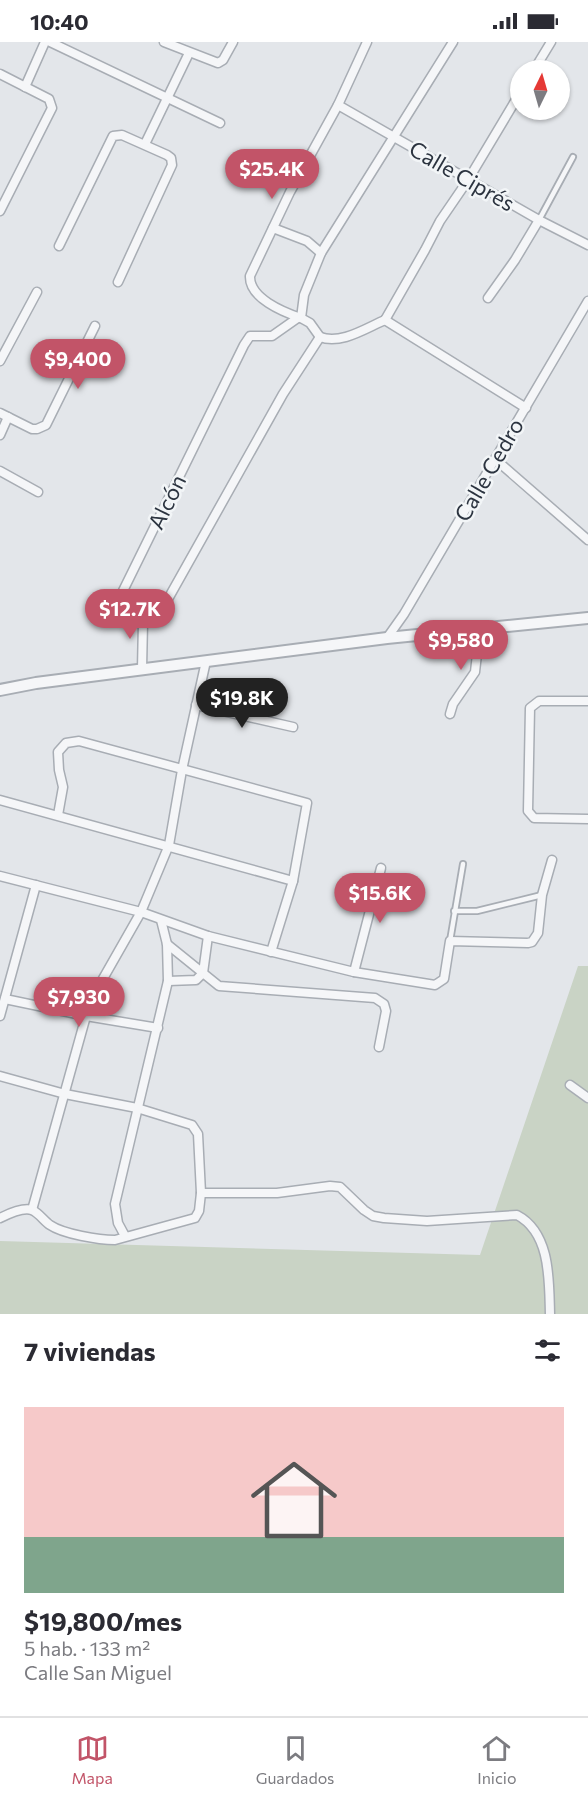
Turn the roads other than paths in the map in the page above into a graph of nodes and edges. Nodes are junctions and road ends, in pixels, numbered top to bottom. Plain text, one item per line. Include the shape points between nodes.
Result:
1 (45, 42) edge
2 (50, 42) edge
3 (164, 42) edge
4 (233, 42) edge
5 (367, 42) edge
6 (453, 42) edge
7 (551, 42) edge
8 (189, 53) junction
9 (540, 60) edge
10 (0, 74) edge
11 (25, 87) junction
12 (167, 97) junction
13 (338, 105) junction
14 (510, 110) edge
15 (220, 123) dead end
16 (394, 136) junction
17 (145, 144) junction
18 (573, 157) dead end
19 (468, 180) junction
20 (0, 211) edge
21 (539, 220) junction
22 (273, 228) junction
23 (588, 245) edge
24 (59, 246) dead end
25 (321, 253) junction
26 (118, 282) dead end
27 (37, 292) dead end
28 (488, 298) dead end
29 (588, 301) edge
30 (300, 317) junction
31 (385, 320) junction
32 (95, 326) dead end
33 (320, 337) junction
34 (0, 361) edge
35 (526, 408) junction
36 (4, 415) edge
37 (0, 435) edge
38 (495, 459) junction
39 (0, 471) edge
40 (38, 492) dead end
41 (588, 540) edge
42 (588, 618) edge
43 (143, 622) junction
44 (480, 627) junction
45 (387, 638) junction
46 (206, 661) junction
47 (142, 669) junction
48 (0, 690) edge
49 (588, 700) edge
50 (196, 705) junction
51 (450, 714) dead end
52 (293, 727) dead end
53 (182, 770) junction
54 (0, 800) edge
55 (58, 815) junction
56 (588, 819) edge
57 (169, 845) junction
58 (552, 860) dead end
59 (463, 864) dead end
60 (381, 868) dead end
61 (0, 876) edge
62 (293, 881) junction
63 (36, 885) junction
64 (542, 895) junction
65 (454, 911) junction
66 (141, 912) junction
67 (160, 920) junction
68 (208, 936) junction
69 (450, 941) junction
70 (167, 944) junction
71 (271, 952) junction
72 (354, 972) junction
73 (202, 973) junction
74 (168, 981) junction
75 (4, 982) edge
76 (4, 999) junction
77 (0, 1016) edge
78 (87, 1016) junction
79 (158, 1028) junction
80 (379, 1047) dead end
81 (0, 1076) edge
82 (570, 1084) dead end
83 (65, 1095) junction
84 (588, 1098) edge
85 (137, 1108) junction
86 (201, 1192) junction
87 (32, 1210) junction
88 (0, 1218) edge
89 (125, 1236) junction
90 (550, 1314) edge

1 - 11 street
2 - 12 street
3 - 8 street
4 - 8 street via 221,62
5 - 13 street
6 - 16 street
7 - 9 street
8 - 12 street
10 - 11 street
11 - 20 street via 49,99 52,108
12 - 15 street
12 - 17 street
13 - 16 street, Calle Ciprés
13 - 22 street
14 - 19 street
16 - 19 street, Calle Ciprés
16 - 25 street
17 - 24 street via 122,135 113,136
17 - 26 street via 170,156 172,165
18 - 21 lane
19 - 21 street, Calle Ciprés
19 - 31 street via 440,221
21 - 23 street, Calle Ciprés
21 - 28 street
22 - 25 street via 307,241
22 - 30 street via 250,276 251,287 287,314
25 - 30 street
27 - 34 street
29 - 35 street, Calle Cedro
30 - 33 street
30 - 43 street, Alcón via 272,336 250,336 244,345 120,599 121,613
31 - 33 street via 346,337
31 - 35 street
32 - 36 street via 46,425 32,429
33 - 43 street via 283,394 168,599
35 - 38 street, Calle Cedro
36 - 37 street
38 - 41 street
38 - 45 street, Calle Cedro
39 - 40 street
42 - 44 street
43 - 47 street
44 - 45 street
44 - 51 street via 475,672
45 - 46 street
46 - 47 street
46 - 50 street
47 - 48 street
49 - 56 street via 544,700 530,708 528,811 534,818
50 - 52 street
50 - 53 street
53 - 55 street via 80,741 66,743 58,752 63,787
53 - 57 street
53 - 62 street via 307,803
54 - 55 street
55 - 57 street
57 - 62 street
57 - 66 street
58 - 64 street
59 - 65 lane
60 - 72 street
61 - 63 street
62 - 71 street
63 - 66 street
63 - 75 street
64 - 65 lane via 477,911
64 - 69 street via 538,933 532,942
65 - 69 lane
66 - 67 street
66 - 78 street via 96,991
67 - 68 street
67 - 70 street
68 - 71 street
68 - 73 street
69 - 72 street via 444,978 435,985
70 - 73 street
70 - 74 street
71 - 72 street
73 - 74 street via 196,980
73 - 80 street via 219,986 375,998 386,1011
74 - 79 street
75 - 76 street
76 - 77 street
76 - 78 street
78 - 79 street
78 - 83 street
79 - 85 street
81 - 83 street
82 - 84 street
83 - 85 street
83 - 87 street
85 - 86 street via 196,1129
85 - 89 street via 115,1204
86 - 89 street via 198,1214 190,1221
86 - 90 street via 277,1193 330,1186 340,1187 364,1210 384,1218 427,1221 517,1215 528,1222 545,1254
87 - 88 street
87 - 89 street via 62,1231 107,1240

